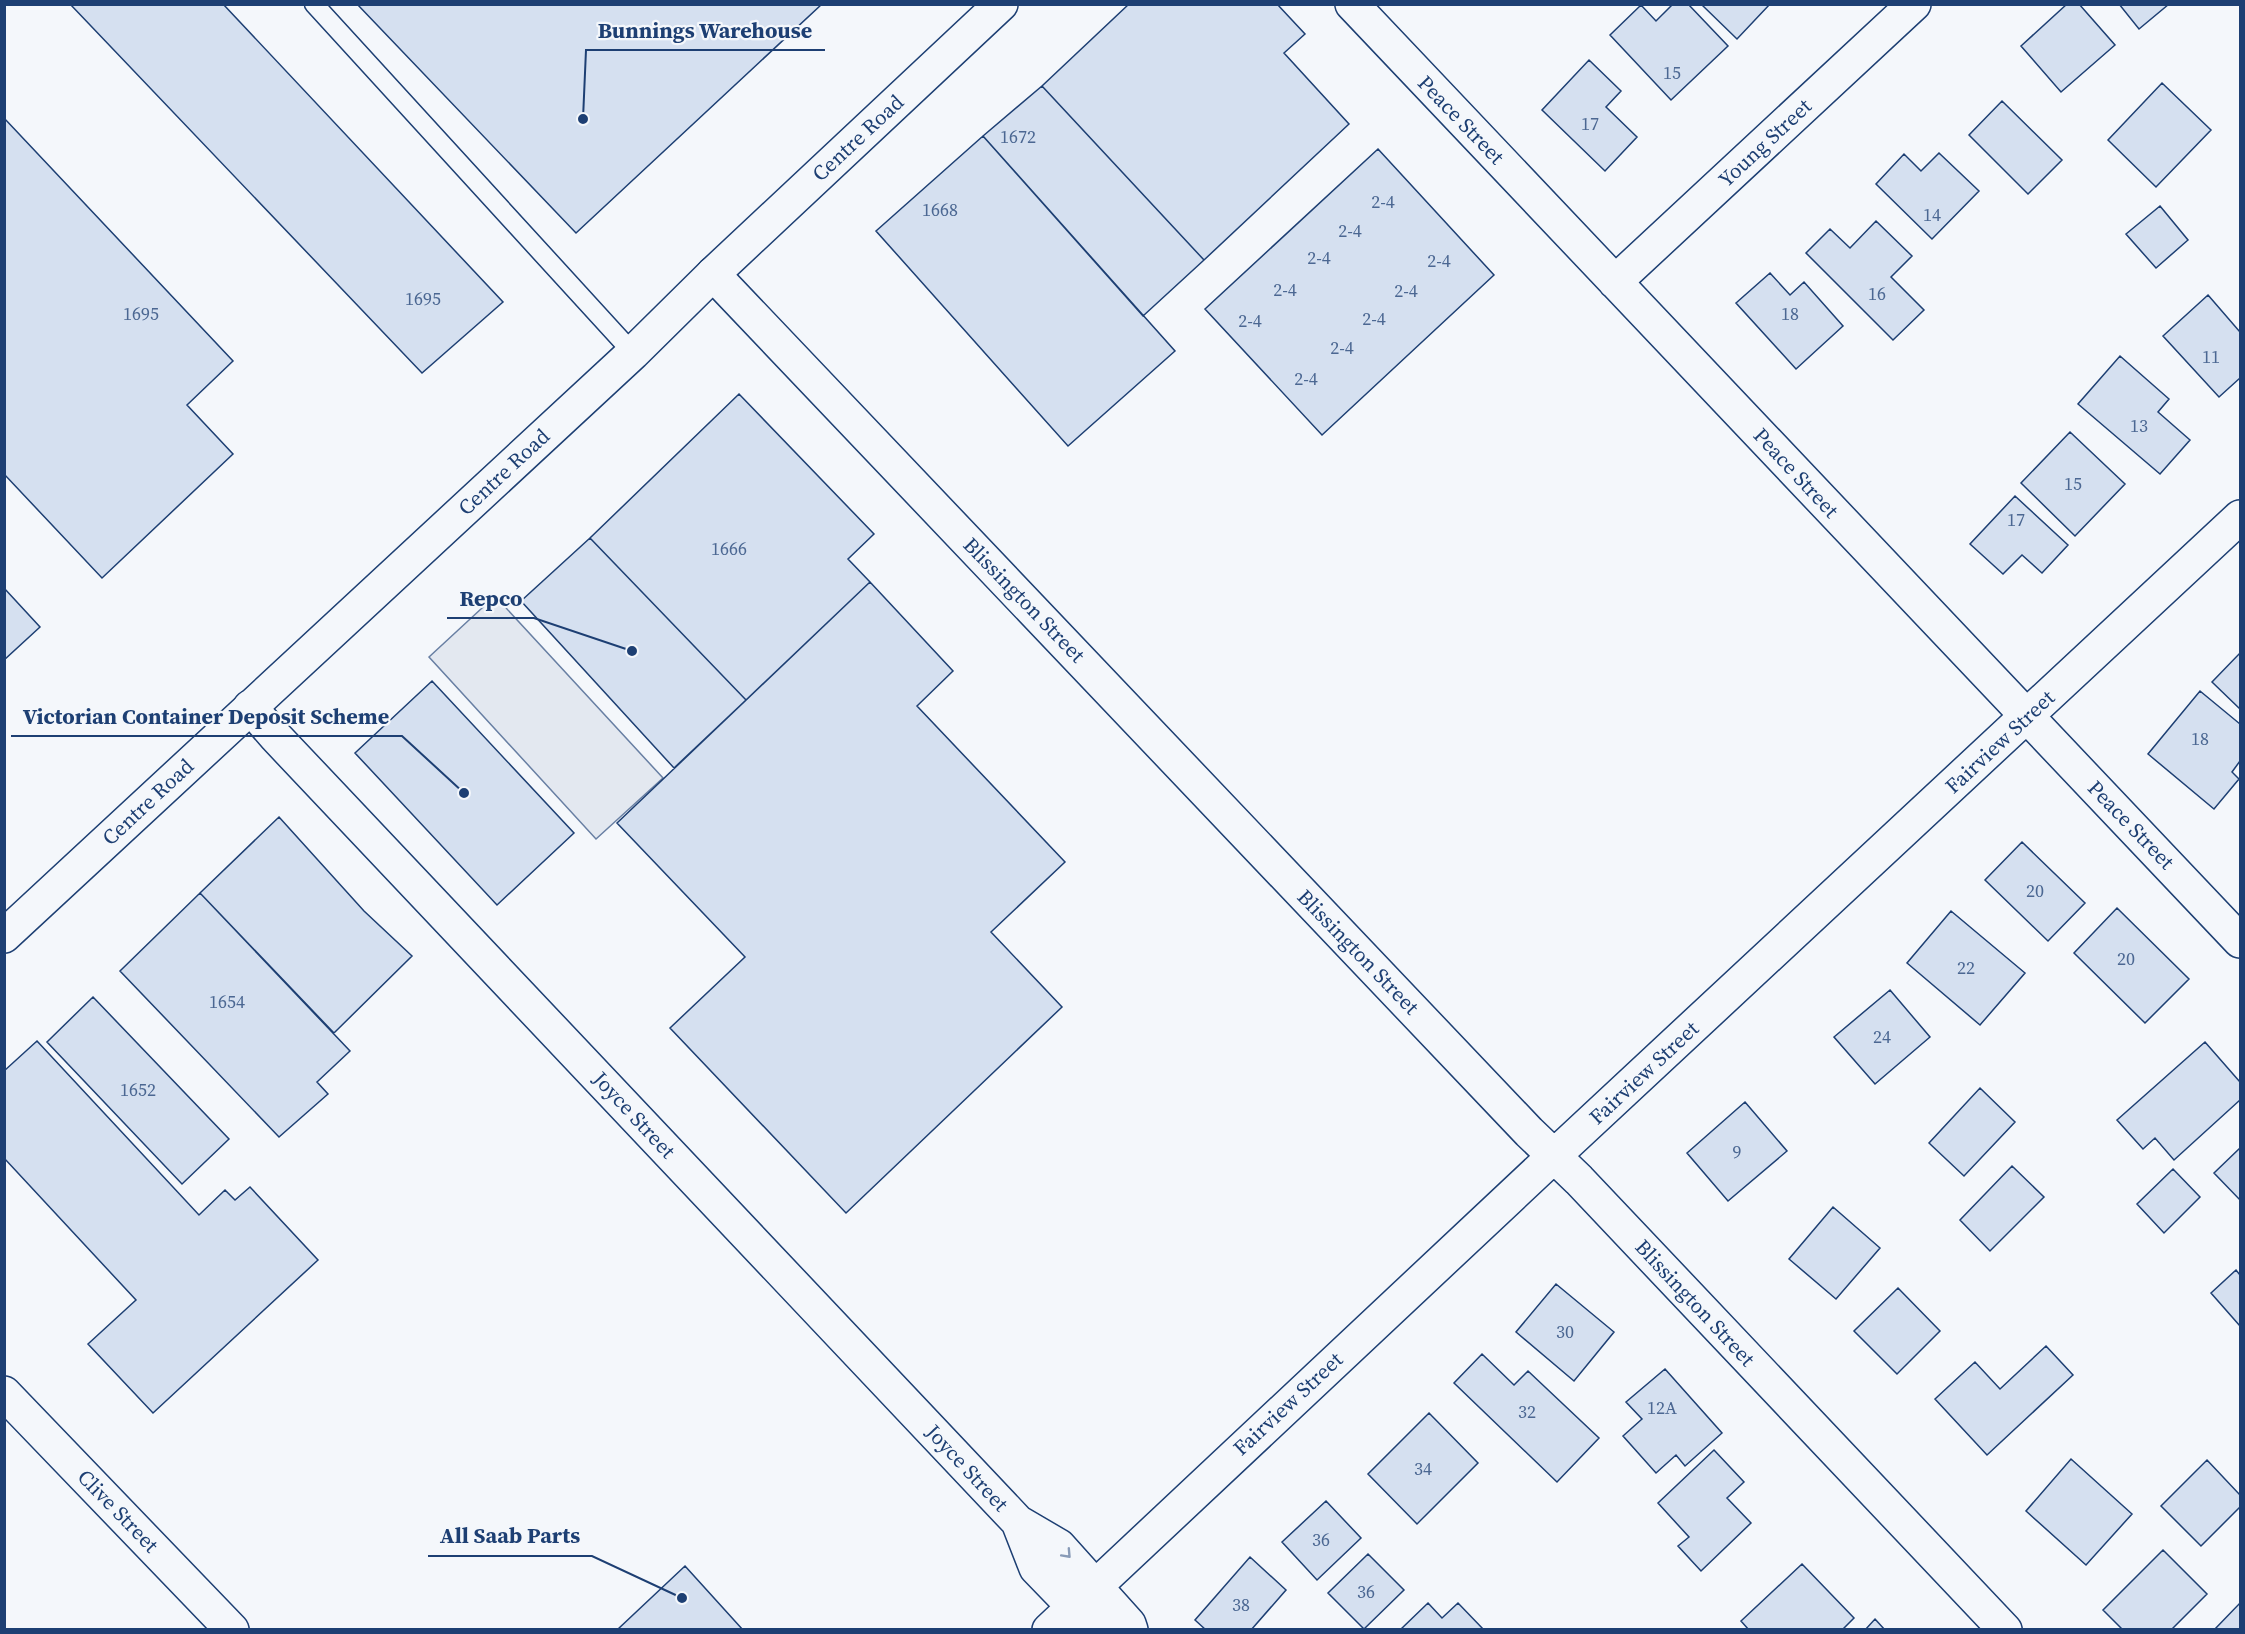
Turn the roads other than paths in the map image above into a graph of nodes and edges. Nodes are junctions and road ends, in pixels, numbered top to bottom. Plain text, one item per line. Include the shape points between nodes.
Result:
1 (314, 4) edge
2 (1001, 4) edge
3 (1352, 4) edge
4 (1914, 4) edge
5 (713, 274) junction
6 (1615, 282) junction
7 (633, 353) junction
8 (2241, 517) edge
9 (250, 707) junction
10 (2026, 717) junction
11 (4, 936) edge
12 (2241, 940) edge
13 (1554, 1156) junction
14 (4, 1393) edge
15 (1088, 1607) edge
16 (232, 1629) edge
17 (1049, 1629) edge
18 (1131, 1629) edge
19 (2005, 1629) edge

1 - 7 lane
2 - 5 street, Centre Road
3 - 6 street, Peace Street
4 - 6 street, Young Street
5 - 7 street, Centre Road
5 - 13 street, Blissington Street
6 - 10 street, Peace Street
7 - 9 street, Centre Road
8 - 10 street, Fairview Street
9 - 11 street, Centre Road
9 - 15 street, Joyce Street via 1018,1522 1036,1568
10 - 12 street, Peace Street
10 - 13 street, Fairview Street
13 - 15 street, Fairview Street
13 - 19 street, Blissington Street
14 - 16 street, Clive Street
15 - 17 street, Fairview Street
15 - 18 street, Joyce Street via 1129,1624

